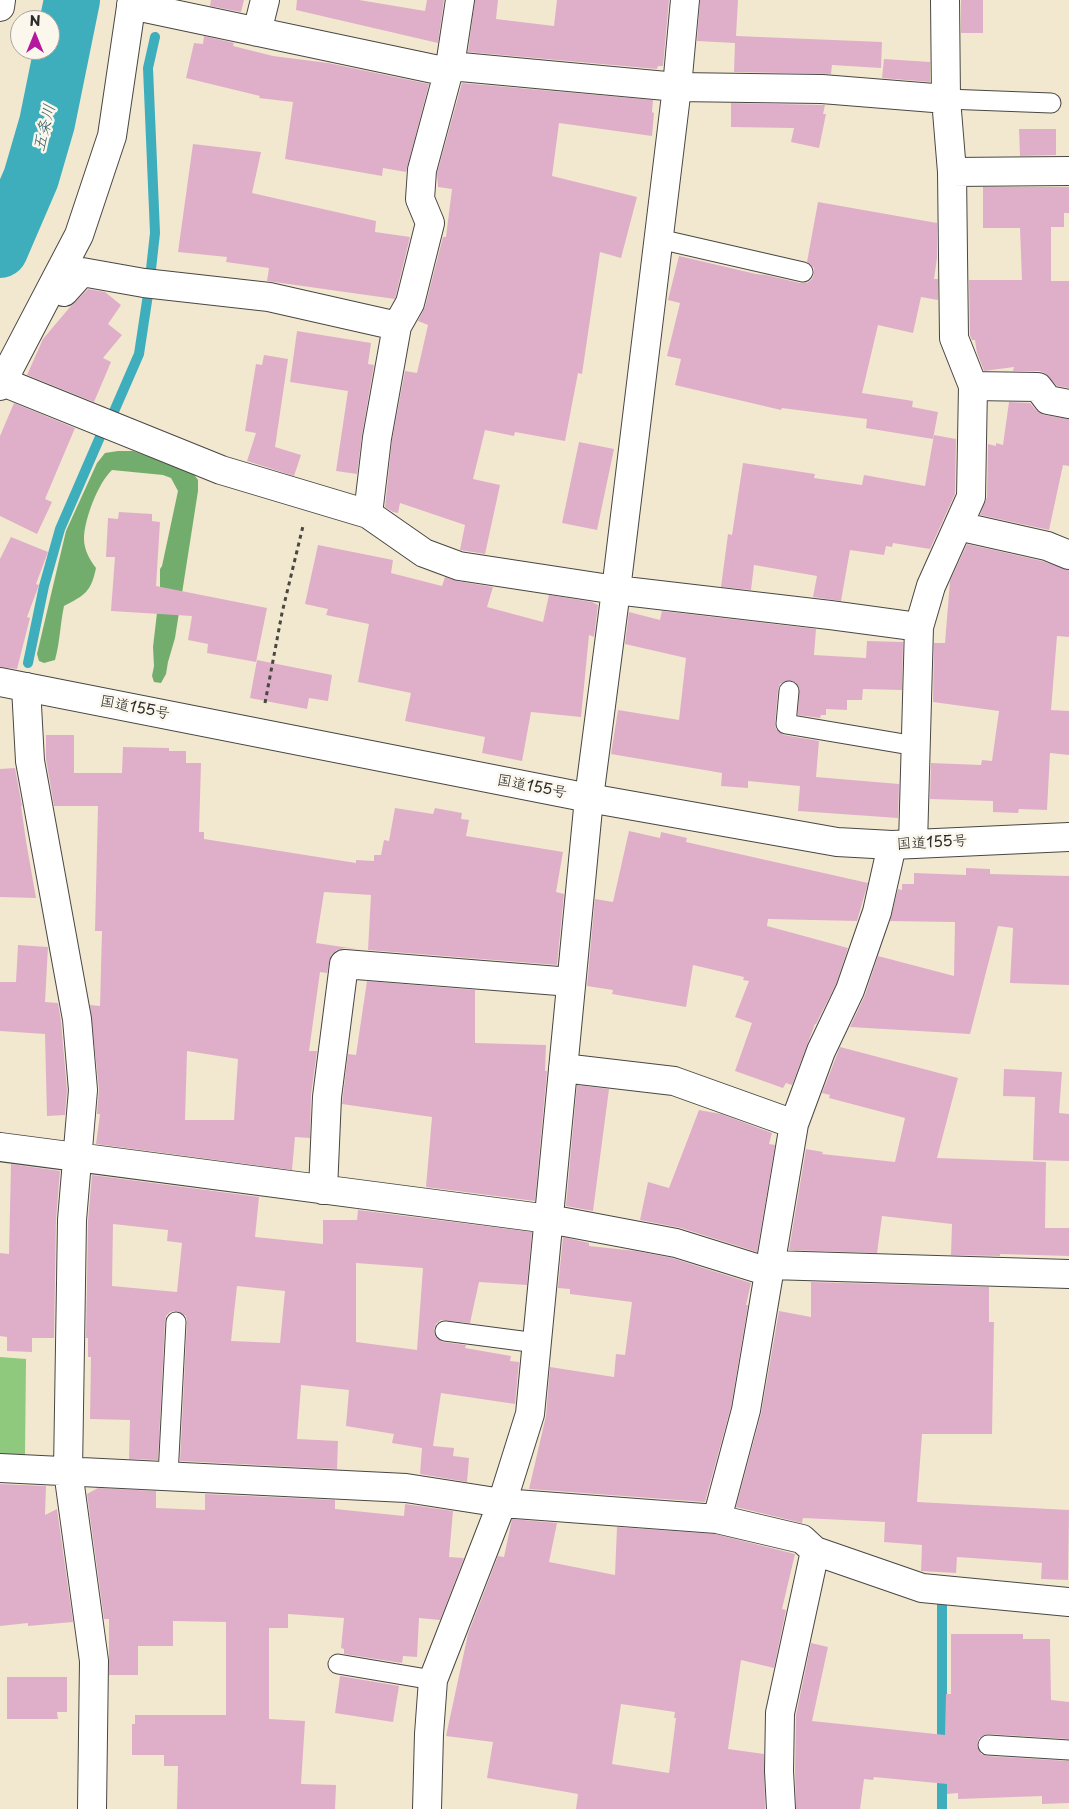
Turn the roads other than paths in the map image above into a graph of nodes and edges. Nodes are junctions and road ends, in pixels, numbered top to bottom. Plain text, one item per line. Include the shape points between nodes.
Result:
1 (1, 0) edge
2 (264, 0) edge
3 (460, 0) edge
4 (685, 0) edge
5 (945, 0) edge
6 (131, 3) edge
7 (0, 7) edge
8 (257, 32) junction
9 (449, 69) junction
10 (677, 87) junction
11 (946, 99) junction
12 (1051, 103) dead end
13 (1069, 171) edge
14 (952, 172) junction
15 (658, 239) junction
16 (803, 272) dead end
17 (53, 286) junction
18 (397, 326) junction
19 (1, 384) edge
20 (973, 386) junction
21 (1069, 404) edge
22 (368, 514) junction
23 (958, 526) junction
24 (1069, 555) edge
25 (616, 590) junction
26 (919, 627) junction
27 (13, 684) edge
28 (789, 691) dead end
29 (916, 746) junction
30 (589, 798) junction
31 (1069, 837) edge
32 (903, 845) junction
33 (571, 982) junction
34 (563, 1068) junction
35 (794, 1124) junction
36 (0, 1147) edge
37 (77, 1158) junction
38 (322, 1190) junction
39 (548, 1219) junction
40 (770, 1269) junction
41 (1069, 1274) edge
42 (176, 1322) dead end
43 (445, 1331) dead end
44 (537, 1343) junction
45 (0, 1468) edge
46 (68, 1471) junction
47 (168, 1476) junction
48 (502, 1503) junction
49 (716, 1519) junction
50 (815, 1551) junction
51 (1069, 1602) edge
52 (338, 1664) dead end
53 (433, 1680) junction
54 (988, 1745) dead end
55 (1069, 1750) edge
56 (92, 1809) edge
57 (427, 1809) edge
58 (781, 1809) edge

1 - 7 main road
2 - 8 main road
3 - 9 main road
4 - 10 main road
5 - 11 main road
6 - 8 main road
6 - 17 main road via 112,136 79,235
8 - 9 main road
9 - 10 main road
9 - 18 main road via 422,170 420,198 430,224 410,302
10 - 11 main road via 822,89
10 - 15 main road
11 - 12 lane
11 - 14 main road
13 - 14 main road
14 - 20 main road via 954,338
15 - 16 lane
15 - 25 main road
17 - 18 main road via 64,292 82,272 144,283 269,297
17 - 19 main road
18 - 22 main road via 377,438
19 - 22 main road via 221,470
20 - 21 main road via 1038,387 1048,400
20 - 23 main road via 971,496
22 - 25 main road via 424,553 459,566
23 - 24 main road via 1046,546
23 - 26 main road via 931,586
25 - 26 main road
25 - 30 main road
26 - 29 main road
27 - 30 main road, 国道155号
27 - 37 main road via 77,1019 83,1090
28 - 29 lane via 786,724
29 - 32 main road
30 - 32 main road, 国道155号 via 837,842
30 - 33 main road
31 - 32 main road, 国道155号
32 - 35 main road via 853,981 821,1051
33 - 34 main road
33 - 38 main road via 344,964 327,1097
34 - 35 main road via 674,1080
34 - 39 main road
35 - 40 main road
36 - 37 main road
37 - 38 main road
37 - 46 main road via 72,1220
38 - 39 main road
39 - 40 main road via 676,1243
39 - 44 main road
40 - 41 main road
40 - 49 main road via 746,1410
42 - 47 lane
43 - 44 lane
44 - 48 main road via 530,1414
45 - 46 main road
46 - 47 main road
46 - 56 main road via 94,1662
47 - 48 main road via 406,1488
48 - 49 main road
48 - 53 main road
49 - 50 main road via 802,1539
50 - 51 main road via 922,1588
50 - 58 main road via 780,1714
52 - 53 lane
53 - 57 main road
54 - 55 lane

